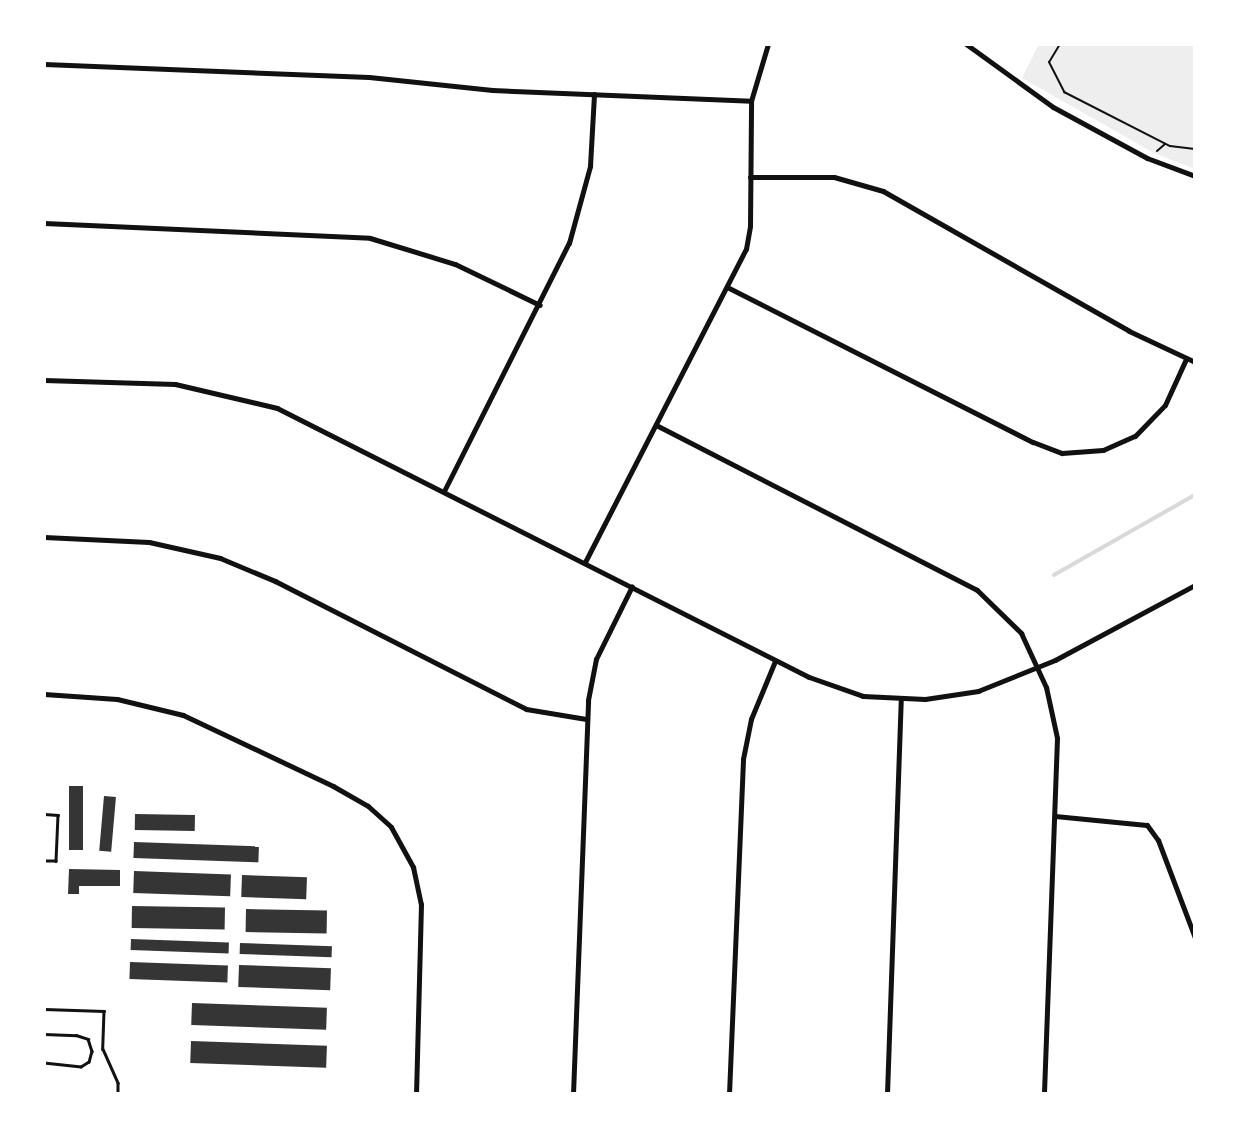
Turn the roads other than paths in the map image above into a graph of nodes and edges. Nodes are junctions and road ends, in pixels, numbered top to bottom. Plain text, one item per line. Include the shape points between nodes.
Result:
1 (768, 44) edge
2 (966, 44) edge
3 (44, 64) edge
4 (594, 94) junction
5 (751, 100) junction
6 (1195, 176) edge
7 (750, 177) junction
8 (44, 223) edge
9 (727, 287) junction
10 (540, 304) junction
11 (1186, 359) junction
12 (1195, 362) edge
13 (44, 380) edge
14 (656, 425) junction
15 (444, 491) junction
16 (44, 537) edge
17 (585, 562) junction
18 (1195, 585) edge
19 (632, 586) junction
20 (775, 661) junction
21 (1037, 667) junction
22 (44, 694) edge
23 (901, 700) junction
24 (586, 719) junction
25 (44, 814) edge
26 (1055, 816) junction
27 (44, 861) edge
28 (1195, 938) edge
29 (44, 1009) edge
30 (44, 1034) edge
31 (44, 1063) edge
32 (118, 1094) edge
33 (416, 1094) edge
34 (573, 1094) edge
35 (730, 1094) edge
36 (887, 1094) edge
37 (1044, 1094) edge

1 - 5 street
2 - 6 street via 1052,107 1147,158
3 - 4 street via 369,77 492,90
4 - 5 street
4 - 10 street via 584,195 563,258
5 - 7 street
7 - 9 street via 748,240
7 - 11 street via 834,177 883,191
8 - 10 street via 369,238 455,264
9 - 11 street via 1062,453 1093,452 1135,436 1165,405
9 - 14 street
10 - 15 street
11 - 12 street
13 - 15 street via 175,384 253,400 323,428
14 - 17 street
14 - 21 street via 977,590 1021,633
15 - 17 street
16 - 24 street via 149,542 220,558 275,581 526,709
17 - 19 street
18 - 21 street
19 - 20 street
19 - 24 street via 596,659
20 - 23 street via 848,692
20 - 35 street via 751,719 743,759
21 - 23 street via 969,693
21 - 26 street via 1056,726
22 - 33 street via 117,699 206,724 355,797 391,827 407,852 417,881 422,919
23 - 36 street
24 - 34 street
25 - 27 lane via 58,815 56,861
26 - 28 street via 1147,825 1158,840
26 - 37 street
29 - 32 lane via 104,1011 103,1049
30 - 31 lane via 88,1039 92,1051 89,1062 81,1067

